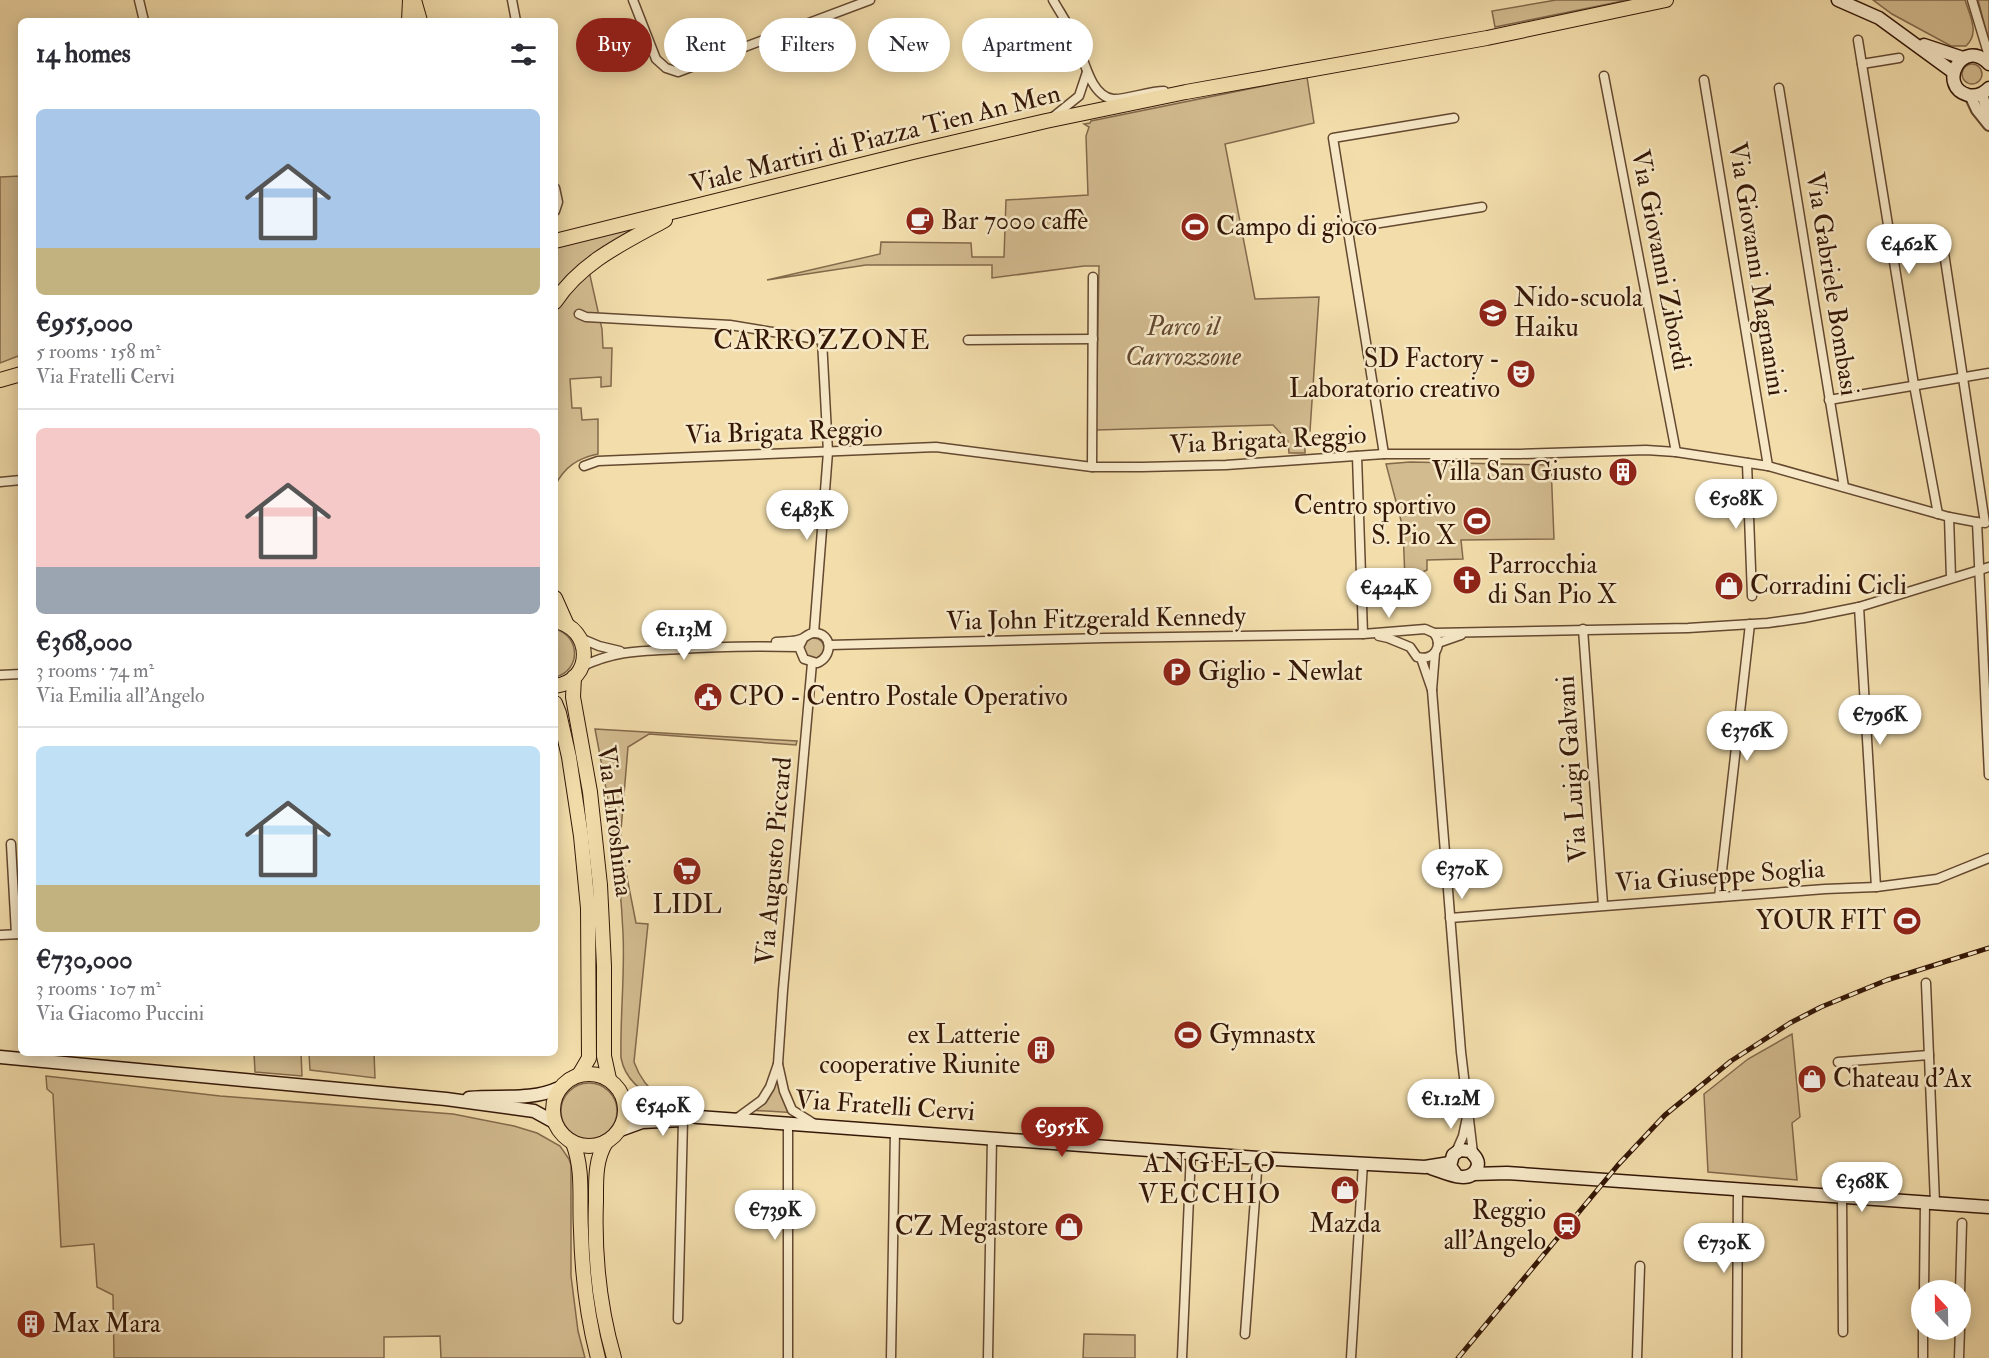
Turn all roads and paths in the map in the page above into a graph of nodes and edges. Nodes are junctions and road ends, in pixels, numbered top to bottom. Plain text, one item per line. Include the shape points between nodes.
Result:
1 (139, 0) edge
2 (412, 0) edge
3 (512, 0) edge
4 (633, 0) edge
5 (870, 0) edge
6 (1053, 0) edge
7 (1666, 0) edge
8 (1838, 0) edge
9 (1862, 0) edge
10 (1972, 0) edge
11 (143, 18) edge
12 (409, 18) edge
13 (419, 18) edge
14 (515, 18) edge
15 (1063, 18) edge
16 (1879, 18) junction
17 (1982, 35) junction
18 (1858, 40) dead end
19 (1911, 41) junction
20 (1968, 57) junction
21 (1899, 58) dead end
22 (1989, 63) edge
23 (1862, 64) junction
24 (1087, 72) joint
25 (1953, 72) junction
26 (1604, 76) dead end
27 (1704, 80) dead end
28 (1779, 88) dead end
29 (1186, 92) junction
30 (1980, 92) edge
31 (1454, 118) dead end
32 (1989, 119) edge
33 (1046, 121) junction
34 (1989, 125) edge
35 (1482, 207) dead end
36 (685, 209) junction
37 (1348, 228) junction
38 (1941, 233) dead end
39 (558, 240) edge
40 (1093, 277) dead end
41 (558, 298) edge
42 (579, 314) dead end
43 (1093, 339) junction
44 (968, 340) dead end
45 (1989, 372) edge
46 (18, 375) edge
47 (1961, 377) junction
48 (0, 380) edge
49 (1914, 385) junction
50 (1829, 400) junction
51 (828, 452) junction
52 (1676, 452) junction
53 (1384, 454) junction
54 (1357, 456) junction
55 (1746, 463) junction
56 (584, 466) dead end
57 (1768, 466) junction
58 (1092, 467) junction
59 (18, 480) edge
60 (0, 482) edge
61 (1844, 487) junction
62 (1938, 514) junction
63 (1949, 517) junction
64 (1984, 523) edge
65 (1985, 568) edge
66 (1951, 578) junction
67 (1752, 596) dead end
68 (1858, 607) junction
69 (561, 623) edge
70 (1750, 624) junction
71 (1583, 629) junction
72 (1416, 631) junction
73 (1470, 632) junction
74 (814, 633) junction
75 (1434, 633) junction
76 (1363, 634) junction
77 (580, 638) junction
78 (801, 643) junction
79 (1438, 643) junction
80 (829, 645) junction
81 (1410, 647) junction
82 (623, 652) junction
83 (1435, 653) junction
84 (1421, 658) junction
85 (812, 663) junction
86 (578, 672) junction
87 (18, 674) edge
88 (0, 675) edge
89 (558, 685) edge
90 (1432, 690) junction
91 (558, 710) edge
92 (1989, 775) edge
93 (11, 844) dead end
94 (1989, 858) edge
95 (1876, 887) junction
96 (1719, 897) junction
97 (1603, 905) junction
98 (1450, 918) junction
99 (18, 934) edge
100 (0, 935) edge
101 (1926, 983) dead end
102 (1929, 1056) junction
103 (0, 1057) edge
104 (1838, 1062) dead end
105 (778, 1064) junction
106 (579, 1075) junction
107 (609, 1079) junction
108 (559, 1088) junction
109 (447, 1099) junction
110 (624, 1099) junction
111 (1467, 1114) junction
112 (698, 1118) junction
113 (736, 1119) junction
114 (683, 1120) junction
115 (554, 1122) junction
116 (788, 1123) junction
117 (817, 1125) junction
118 (620, 1130) junction
119 (895, 1131) junction
120 (992, 1138) junction
121 (606, 1142) junction
122 (573, 1143) junction
123 (1191, 1152) junction
124 (1258, 1158) junction
125 (1453, 1158) junction
126 (1474, 1163) junction
127 (1363, 1164) junction
128 (1427, 1167) junction
129 (1457, 1176) junction
130 (1738, 1190) junction
131 (1842, 1197) junction
132 (1930, 1203) junction
133 (1989, 1207) edge
134 (1962, 1223) dead end
135 (1640, 1266) dead end
136 (1925, 1280) edge
137 (1960, 1280) edge
138 (678, 1320) dead end
139 (1843, 1332) dead end
140 (1245, 1334) dead end
141 (1923, 1340) edge
142 (1960, 1340) edge
143 (598, 1358) edge
144 (614, 1358) edge
145 (788, 1358) edge
146 (891, 1358) edge
147 (988, 1358) edge
148 (1182, 1358) edge
149 (1351, 1358) edge
150 (1637, 1358) edge
151 (1737, 1358) edge
152 (1923, 1358) edge
153 (1959, 1358) edge

1 - 11 street
2 - 12 main road
2 - 13 main road
3 - 14 street
4 - 5 street via 656,59 678,72
6 - 15 street
7 - 29 main road, Viale Martiri di Piazza Tien An Men via 1456,44
8 - 16 main road
9 - 16 main road
10 - 17 street
16 - 19 main road
17 - 20 street via 1979,49
17 - 22 street
18 - 23 street
19 - 20 main road
19 - 25 main road
20 - 22 main road via 1983,58
20 - 25 main road via 1958,62
21 - 23 street
23 - 49 street
24 - 29 street via 1098,91 1113,99 1150,92
24 - 33 street via 1079,96
25 - 30 main road via 1959,90
26 - 52 street, Via Giovanni Zibordi
27 - 57 street, Via Giovanni Magnanini
28 - 50 street, Via Gabriele Bombasi
29 - 33 main road, Viale Martiri di Piazza Tien An Men
30 - 32 street
30 - 34 street via 1977,110
31 - 37 street via 1333,138
33 - 36 main road, Viale Martiri di Piazza Tien An Men
35 - 37 street
36 - 39 main road, Viale Martiri di Piazza Tien An Men
36 - 41 main road via 588,266
37 - 53 street
38 - 47 street
40 - 43 street
42 - 51 street via 730,325 822,340
43 - 44 street
43 - 58 street
45 - 47 street
46 - 48 main road
47 - 49 street
47 - 64 street
49 - 50 street
49 - 62 street
50 - 61 street, Via Gabriele Bombasi
51 - 56 street, Via Brigata Reggio via 598,461
51 - 58 street, Via Brigata Reggio via 936,447
51 - 74 street
52 - 53 street, Via Brigata Reggio
52 - 55 street, Via Brigata Reggio
53 - 54 street, Via Brigata Reggio
54 - 58 street, Via Brigata Reggio via 1226,465
54 - 76 street
55 - 57 street, Via Brigata Reggio
55 - 67 street
57 - 61 street, Via Brigata Reggio
59 - 60 street
61 - 62 street, Via Brigata Reggio
62 - 63 street, Via Brigata Reggio
63 - 64 street, Via Brigata Reggio
63 - 66 street
64 - 65 street
65 - 66 street, Via John Fitzgerald Kennedy
65 - 92 street
66 - 68 street, Via John Fitzgerald Kennedy
68 - 70 street, Via John Fitzgerald Kennedy
68 - 95 street
69 - 77 main road
70 - 71 street, Via John Fitzgerald Kennedy
70 - 96 street
71 - 73 street, Via John Fitzgerald Kennedy
71 - 97 street, Via Luigi Galvani
72 - 75 street, Via John Fitzgerald Kennedy
72 - 76 street, Via John Fitzgerald Kennedy
72 - 81 street via 1410,638
73 - 75 street, Via John Fitzgerald Kennedy
73 - 79 street, Via John Fitzgerald Kennedy
74 - 78 street
74 - 80 street
75 - 79 street
76 - 80 street, Via John Fitzgerald Kennedy
76 - 81 street, Via John Fitzgerald Kennedy
77 - 82 street
77 - 86 main road, Via Hiroshima via 584,647
78 - 82 street
78 - 85 street via 804,659
79 - 83 street
80 - 85 street via 825,658
81 - 84 street, Via John Fitzgerald Kennedy
82 - 86 street via 599,658
83 - 84 street
83 - 90 street
84 - 90 street
85 - 105 street, Via Augusto Piccard
86 - 89 main road
86 - 107 main road, Via Hiroshima via 573,697 590,792 600,885 604,1047
87 - 88 street
90 - 98 street
91 - 106 main road, Via Hiroshima via 571,768 588,908 589,1058
93 - 99 street
94 - 95 street, Via Giuseppe Soglia via 1937,879
95 - 96 street, Via Giuseppe Soglia
96 - 97 street, Via Giuseppe Soglia
97 - 98 street, Via Giuseppe Soglia
98 - 111 street
99 - 100 street
101 - 102 street
102 - 104 street
102 - 132 street
103 - 109 main road
105 - 113 street, Via Augusto Piccard via 762,1100
105 - 117 street, Via Augusto Piccard via 792,1110
106 - 107 main road
106 - 108 main road
107 - 110 main road
108 - 109 main road via 532,1096
108 - 115 main road via 552,1110
109 - 115 main road via 534,1111
110 - 112 main road, Via Fratelli Cervi via 649,1110
110 - 118 main road via 626,1110
111 - 125 street
111 - 126 street
112 - 113 main road, Via Fratelli Cervi
112 - 114 main road, Via Fratelli Cervi
113 - 116 main road, Via Fratelli Cervi
114 - 118 main road, Via Fratelli Cervi via 642,1122
114 - 138 street
115 - 122 main road
116 - 117 main road, Via Fratelli Cervi
116 - 145 street
117 - 119 main road, Via Fratelli Cervi
118 - 121 main road, Via Fratelli Cervi
119 - 120 main road, Via Fratelli Cervi
119 - 146 street
120 - 123 main road, Via Fratelli Cervi
120 - 147 street
121 - 122 main road via 586,1146
121 - 144 main road via 597,1164 595,1234 598,1281
122 - 143 main road via 580,1165 584,1281
123 - 124 main road, Via Fratelli Cervi
123 - 148 street
124 - 127 main road, Via Fratelli Cervi
124 - 140 street
125 - 126 main road via 1464,1150
125 - 128 main road, Via Fratelli Cervi
125 - 129 main road via 1451,1169
126 - 129 main road via 1466,1178
126 - 130 main road via 1507,1173
127 - 128 main road, Via Fratelli Cervi
127 - 149 street
128 - 129 main road, Via Fratelli Cervi
130 - 131 main road
130 - 151 street
131 - 132 main road
131 - 139 street
132 - 133 main road
132 - 136 street
134 - 137 street
135 - 150 street
141 - 152 street
142 - 153 street

